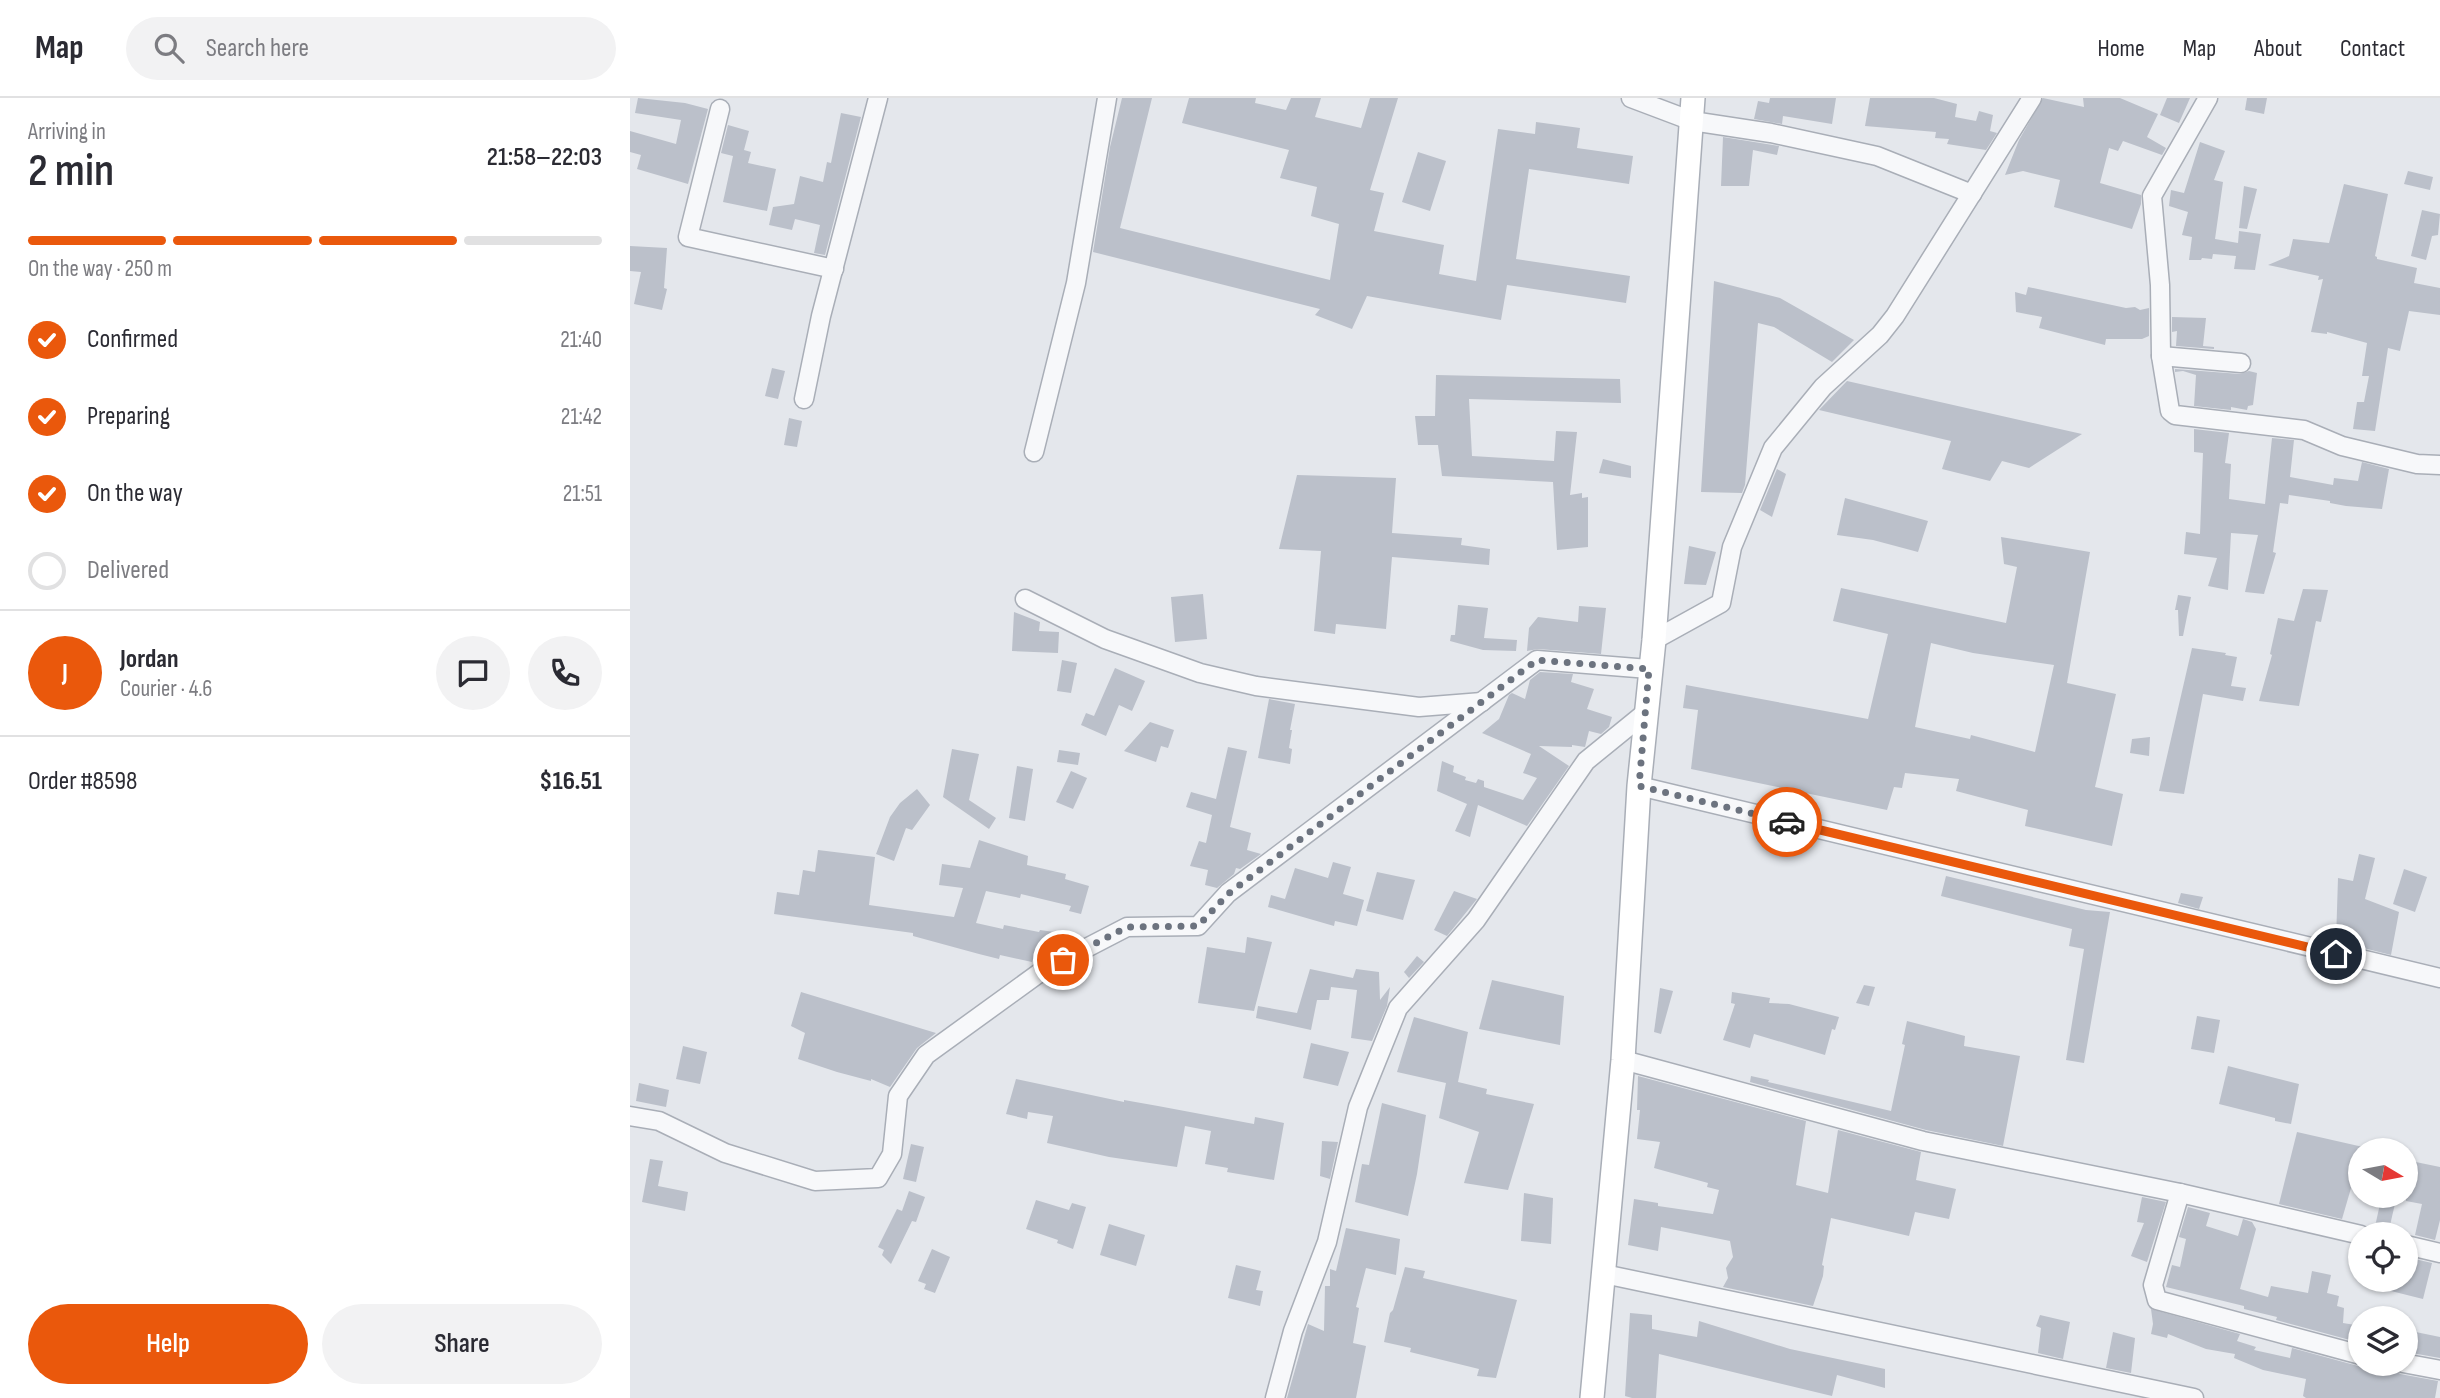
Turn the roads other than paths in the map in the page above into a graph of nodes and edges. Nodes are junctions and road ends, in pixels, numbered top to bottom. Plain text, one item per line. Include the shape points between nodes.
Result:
1 (878, 98) edge
2 (1107, 98) edge
3 (1631, 98) edge
4 (1693, 98) edge
5 (2032, 98) edge
6 (2208, 98) edge
7 (720, 109) dead end
8 (1692, 121) junction
9 (1972, 194) junction
10 (834, 268) junction
11 (2161, 356) junction
12 (2241, 363) dead end
13 (804, 399) dead end
14 (1034, 452) dead end
15 (2440, 465) edge
16 (1025, 599) dead end
17 (1654, 640) junction
18 (1649, 669) junction
19 (1483, 702) junction
20 (1645, 713) junction
21 (1639, 786) junction
22 (2440, 978) edge
23 (1623, 1060) junction
24 (630, 1116) edge
25 (2179, 1193) junction
26 (2348, 1232) edge
27 (2418, 1248) edge
28 (2440, 1253) edge
29 (1604, 1274) junction
30 (2348, 1351) edge
31 (2418, 1366) edge
32 (2440, 1370) edge
33 (1275, 1398) edge
34 (1593, 1398) edge
35 (2194, 1398) edge

1 - 10 street
2 - 14 street via 1076,283
3 - 8 street
4 - 8 main road
5 - 9 street
6 - 11 street via 2152,196
7 - 10 street via 688,237
8 - 9 street via 1877,156
8 - 17 main road
9 - 17 street via 1895,316 1823,387 1773,448 1732,547 1721,603
10 - 13 street
11 - 12 street
11 - 15 street via 2170,411 2175,415 2304,430 2342,446
16 - 19 street via 1105,639 1200,673 1256,686 1419,707
17 - 18 main road
18 - 19 street via 1537,660
18 - 20 main road
19 - 24 street via 1228,894 1198,926 1127,927 1042,971 926,1055 898,1096 892,1154 878,1178 815,1181 725,1153 659,1121
20 - 21 main road
20 - 33 street via 1586,761 1476,920 1398,1008 1358,1107 1327,1242 1293,1331
21 - 22 street
21 - 23 main road
23 - 25 street via 1923,1141
23 - 29 main road
25 - 26 street
25 - 30 street via 2154,1285 2157,1300
27 - 28 street
29 - 34 main road
29 - 35 street
31 - 32 street

